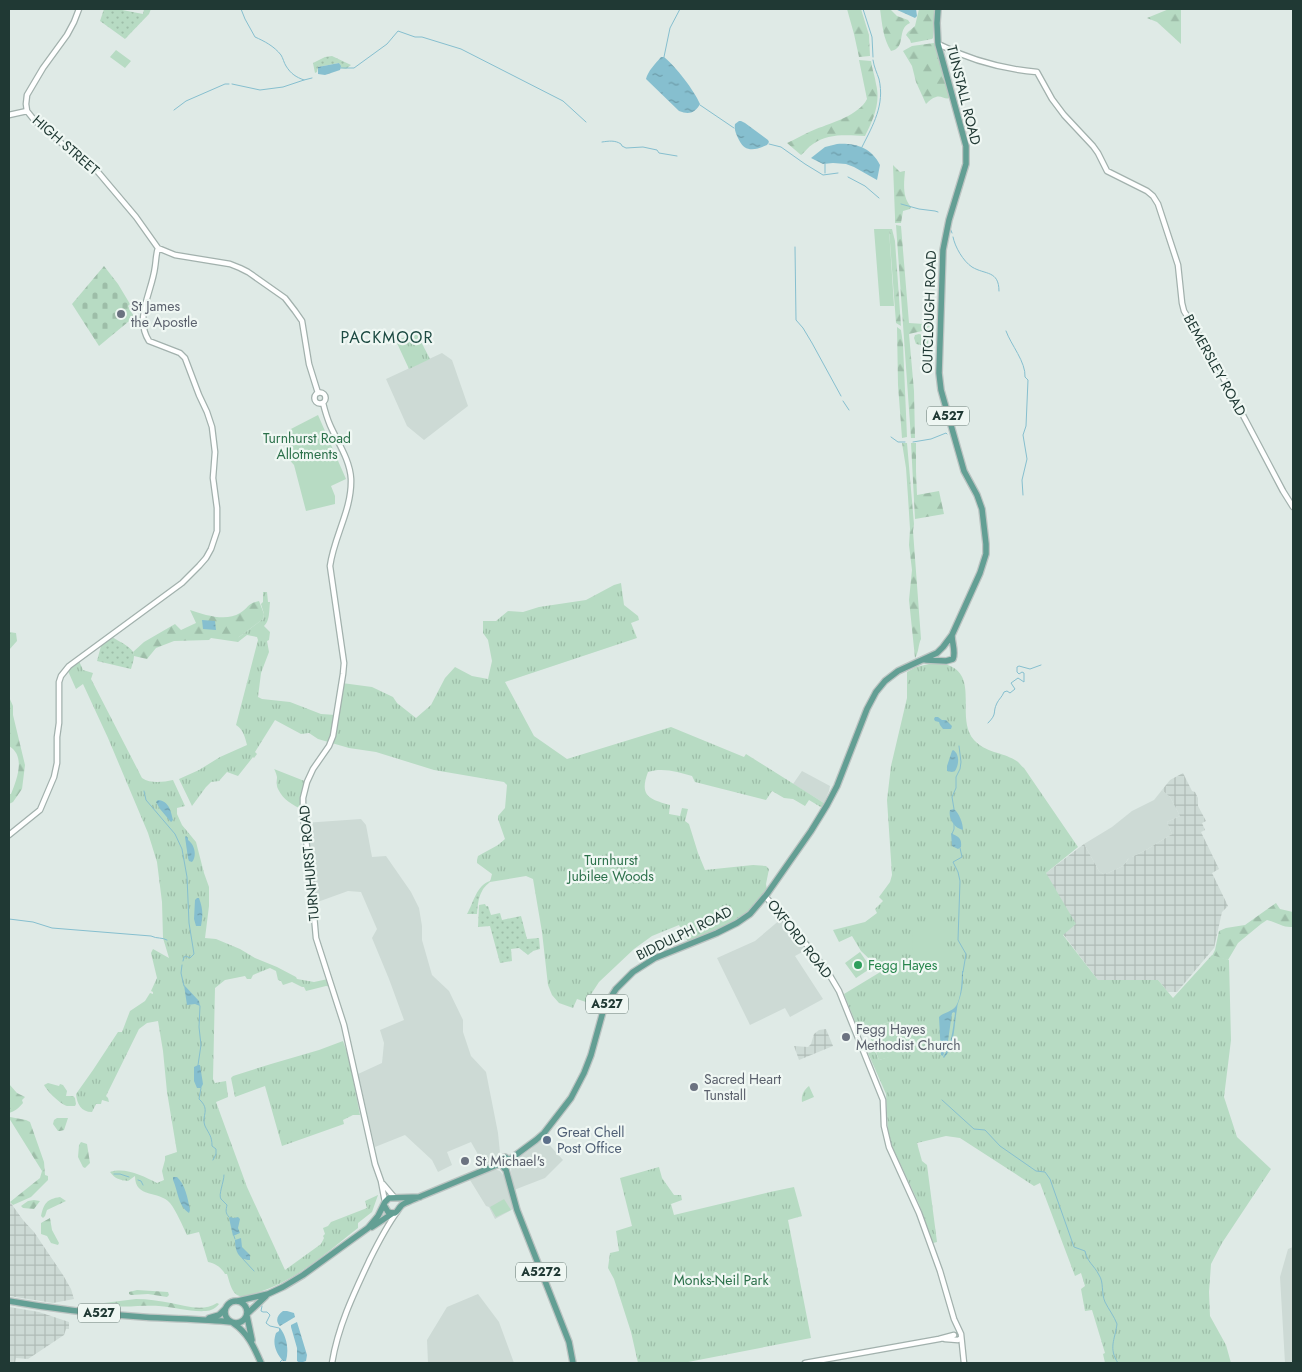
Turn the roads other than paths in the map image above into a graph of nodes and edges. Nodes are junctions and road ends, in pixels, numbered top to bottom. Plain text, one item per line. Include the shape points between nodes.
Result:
1 (79, 9) edge
2 (938, 9) edge
3 (938, 44) junction
4 (27, 111) junction
5 (9, 116) edge
6 (959, 187) joint
7 (158, 248) junction
8 (318, 393) junction
9 (322, 404) junction
10 (1293, 507) edge
11 (952, 635) junction
12 (942, 649) junction
13 (953, 649) junction
14 (924, 660) junction
15 (944, 660) junction
16 (9, 835) edge
17 (765, 896) junction
18 (505, 1164) junction
19 (381, 1181) junction
20 (420, 1197) junction
21 (395, 1198) junction
22 (385, 1204) junction
23 (400, 1206) junction
24 (395, 1213) junction
25 (368, 1228) junction
26 (268, 1294) junction
27 (9, 1301) edge
28 (238, 1301) junction
29 (225, 1309) junction
30 (247, 1315) junction
31 (204, 1319) junction
32 (232, 1322) junction
33 (957, 1337) junction
34 (253, 1347) junction
35 (260, 1363) edge
36 (332, 1363) edge
37 (573, 1363) edge
38 (805, 1363) edge
39 (964, 1363) edge

1 - 4 street, HIGH STREET via 67,35 27,95
2 - 3 main road, TUNSTALL ROAD / A527
3 - 6 main road, TUNSTALL ROAD / A527 via 966,146 966,164
3 - 10 street, BEMERSLEY ROAD via 982,62 1038,72 1052,99 1098,153 1107,171 1153,196 1178,265 1182,303 1187,316
4 - 5 street
4 - 7 street, HIGH STREET via 98,172
6 - 11 main road, OUTCLOUGH ROAD / A527 via 943,250 939,373 964,471 982,509 986,554
7 - 8 street via 175,255 230,264 248,272 285,298 302,321
7 - 16 street via 145,303 143,329 149,341 185,358 212,427 216,452 217,531 206,558 182,583 69,666 61,676 54,777 40,810
8 - 9 street via 315,400
8 - 9 street via 326,396
9 - 19 street, TURNHURST ROAD via 348,461 351,479 350,496 330,566 343,652 343,674 333,736 307,782 303,817 316,938 344,1025
11 - 12 main road, OUTCLOUGH ROAD / A527
11 - 13 main road, OUTCLOUGH ROAD / A527
12 - 13 main road
12 - 14 main road, BIDDULPH ROAD / A527
12 - 15 main road
13 - 15 main road via 953,658
14 - 15 main road, BIDDULPH ROAD / A527
14 - 17 main road, BIDDULPH ROAD / A527 via 898,671 876,692 827,805
17 - 18 main road, BIDDULPH ROAD / A527 via 750,914 737,923 655,958 633,972 616,989 604,1008 584,1074 567,1105 536,1140
17 - 33 street, OXFORD ROAD via 811,950 839,991 883,1100 887,1141 940,1271
18 - 20 main road, A527
18 - 37 main road, A5272 via 517,1210 570,1345
19 - 21 street, TURNHURST ROAD
19 - 22 street, TURNHURST ROAD
20 - 21 main road, A527
20 - 23 main road, A527
21 - 22 main road via 389,1198
21 - 23 main road
22 - 24 main road via 388,1212
22 - 25 main road, A527
23 - 24 main road
24 - 25 main road, A527
24 - 36 street via 350,1300
25 - 26 main road, A527 via 303,1275
26 - 28 main road, A527
26 - 30 main road, A527
27 - 31 main road, A527 via 114,1315
28 - 29 main road, A527 via 231,1302
28 - 30 main road via 245,1305
29 - 31 main road, A527
29 - 32 main road
30 - 32 main road, A527 via 240,1322
30 - 34 main road
31 - 32 main road, A527
32 - 34 main road via 241,1328
33 - 38 street
33 - 39 street
34 - 35 main road

